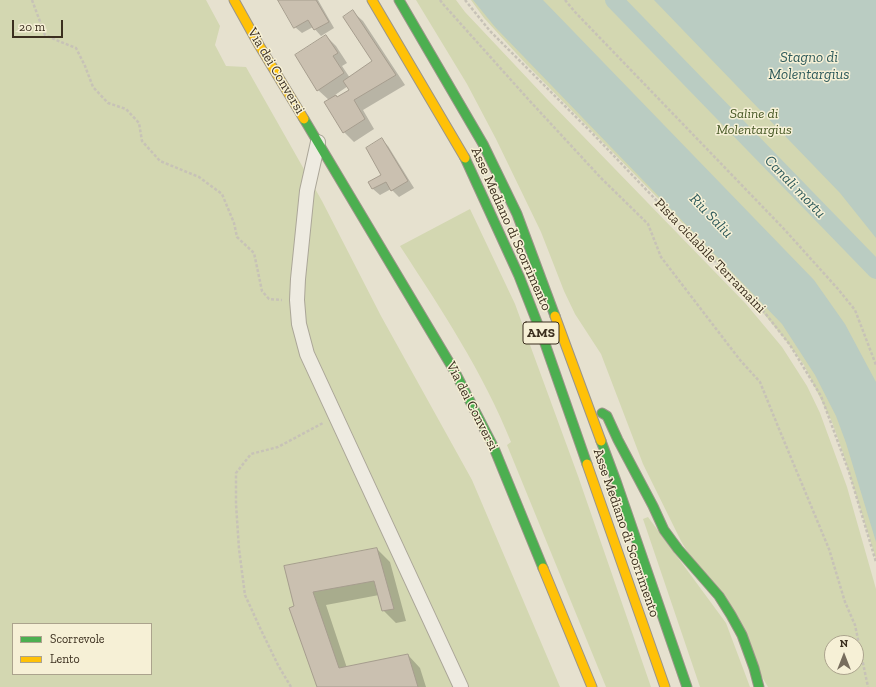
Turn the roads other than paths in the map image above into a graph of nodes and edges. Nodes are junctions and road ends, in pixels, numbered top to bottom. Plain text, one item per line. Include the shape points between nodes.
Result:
1 (235, 0) edge
2 (372, 0) edge
3 (399, 0) edge
4 (318, 142) junction
5 (589, 407) junction
6 (461, 687) edge
7 (592, 687) edge
8 (665, 687) edge
9 (687, 687) edge
10 (759, 687) edge

1 - 4 main road, Via dei Conversi
2 - 8 main road, Asse Mediano di Scorrimento / AMS via 464,156 519,276
3 - 5 main road, Asse Mediano di Scorrimento / AMS via 483,144 517,214
4 - 6 street via 307,191 298,279 299,324 307,354
4 - 7 main road, Via dei Conversi via 479,416
5 - 9 main road, Asse Mediano di Scorrimento / AMS
5 - 10 main road via 607,416 664,530 719,596 731,615 742,635

